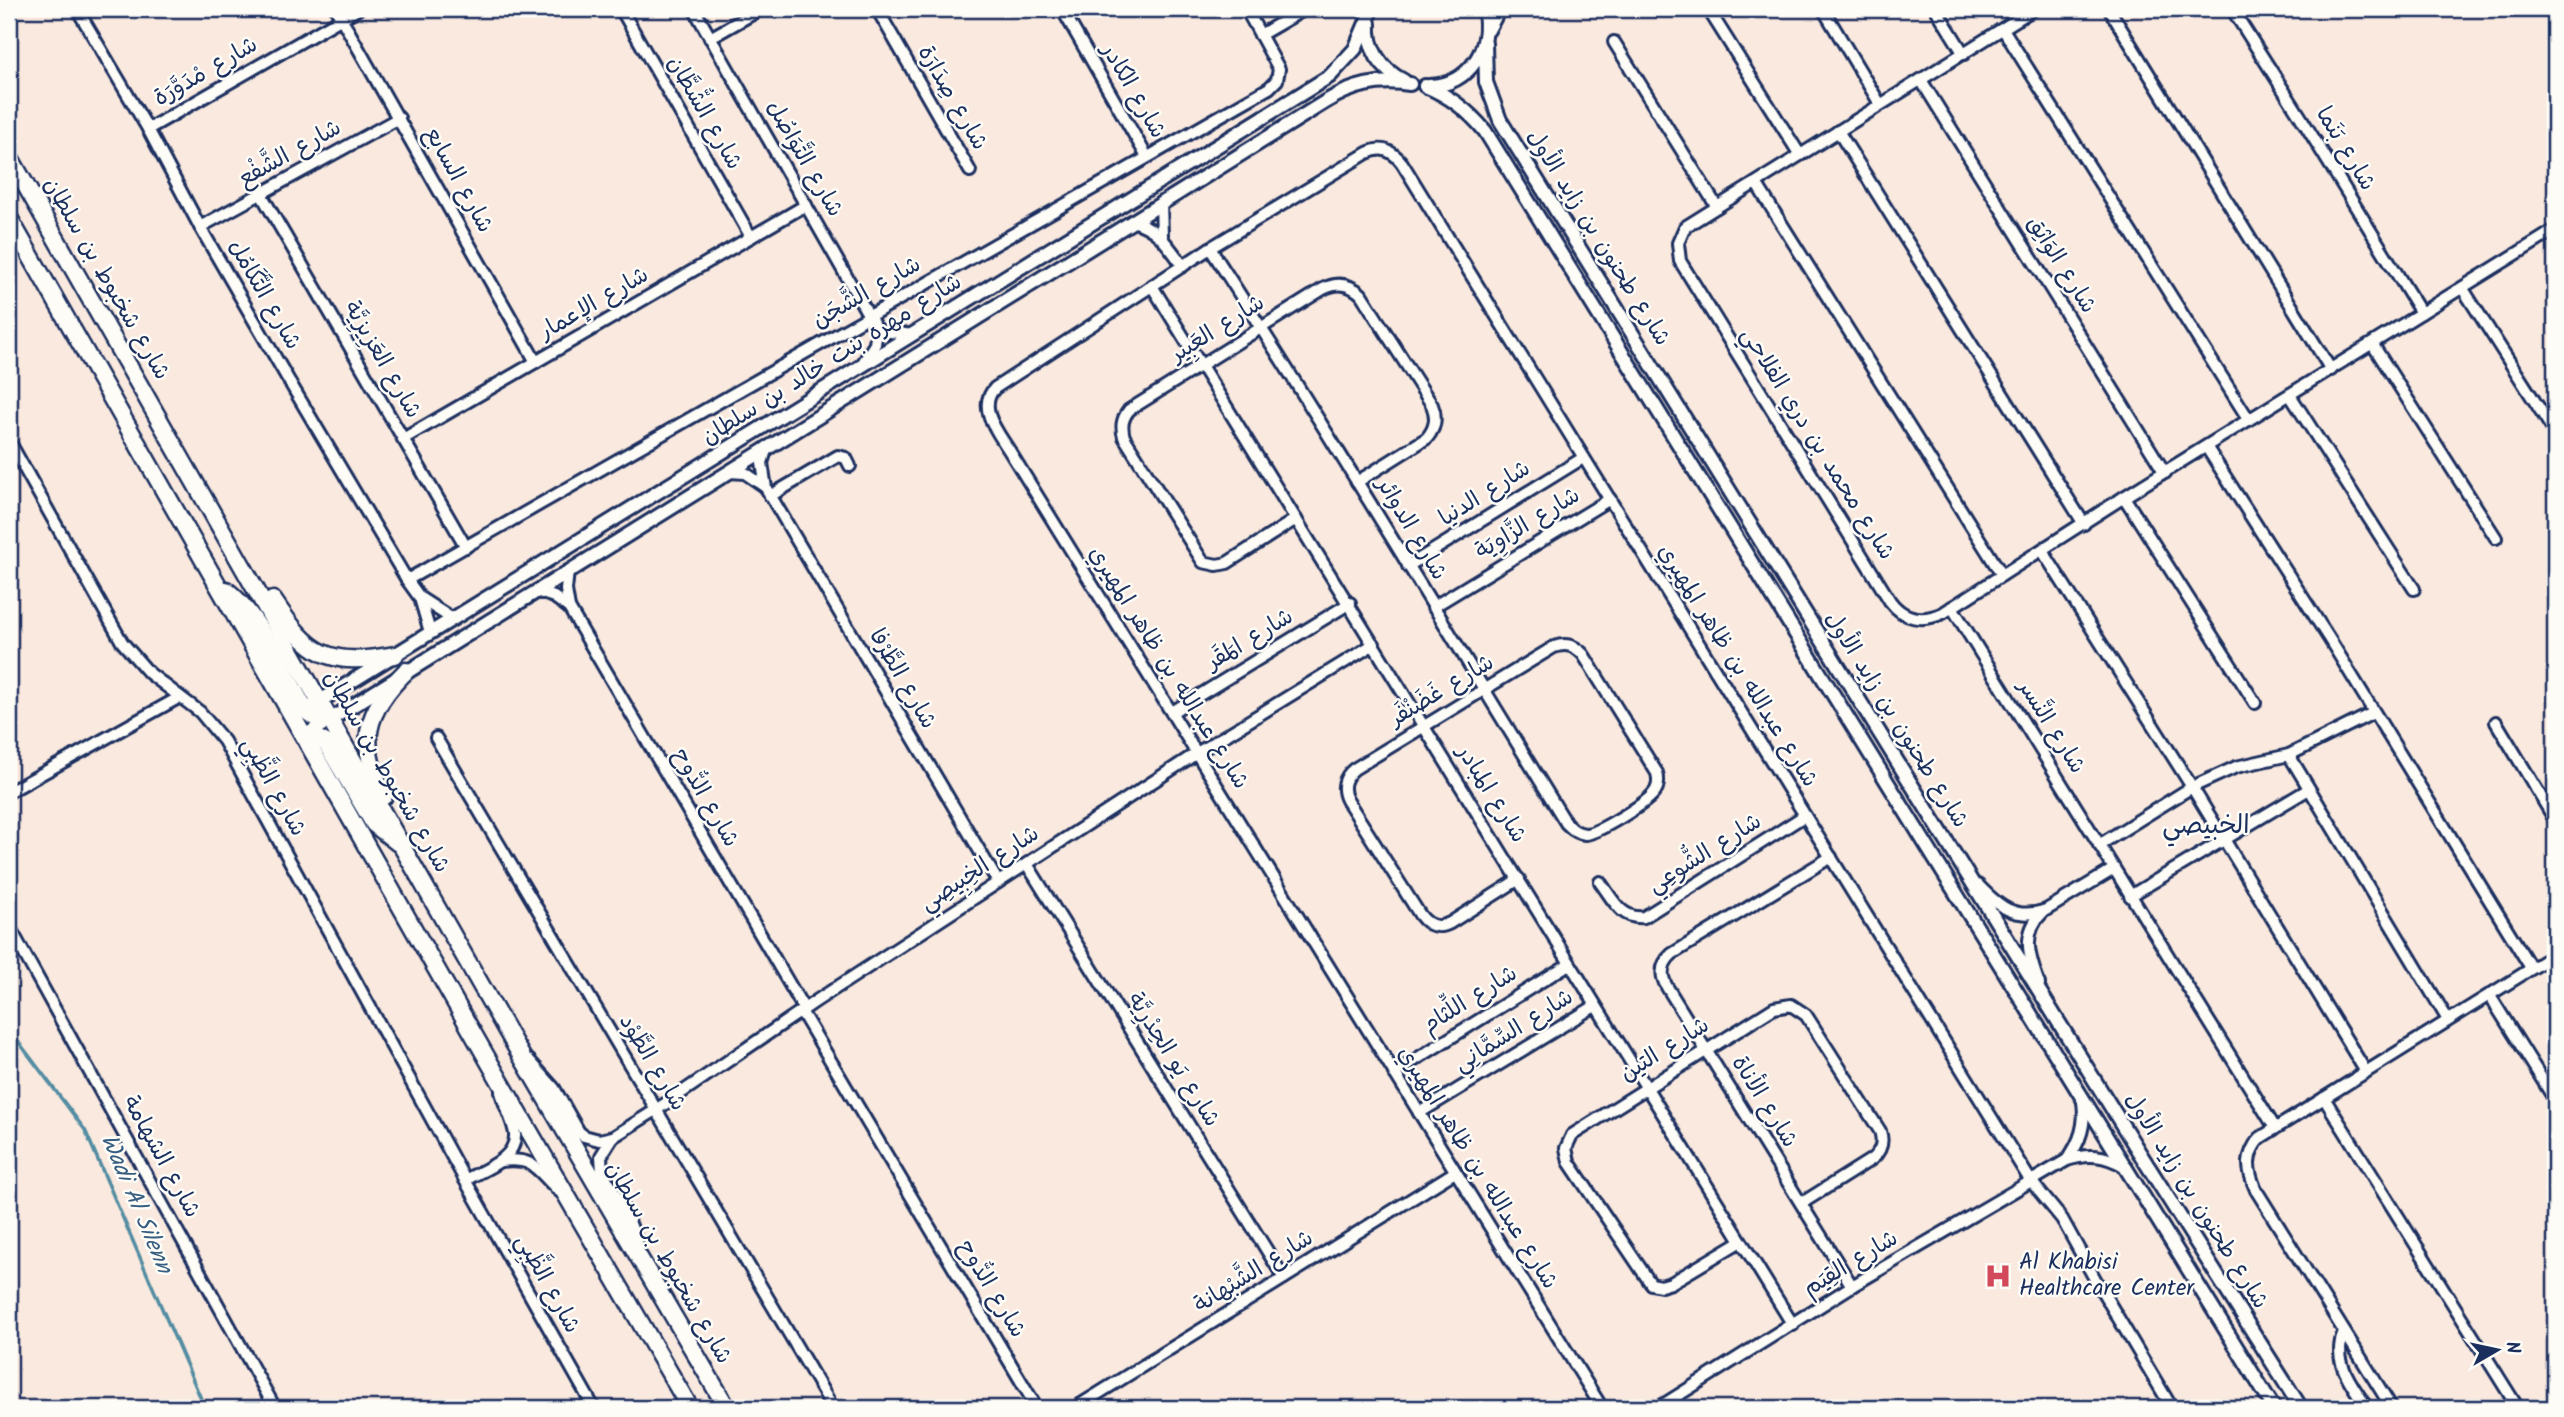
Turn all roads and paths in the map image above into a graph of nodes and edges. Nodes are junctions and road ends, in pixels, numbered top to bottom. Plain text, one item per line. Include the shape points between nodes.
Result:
1 (76, 9) edge
2 (358, 9) edge
3 (621, 9) edge
4 (694, 9) edge
5 (761, 9) edge
6 (877, 9) edge
7 (1062, 9) edge
8 (1245, 9) edge
9 (1304, 9) edge
10 (1484, 9) edge
11 (1499, 9) edge
12 (1708, 9) edge
13 (1823, 9) edge
14 (1936, 9) edge
15 (2034, 9) edge
16 (2109, 9) edge
17 (2232, 9) edge
18 (1370, 12) edge
19 (339, 13) edge
20 (2003, 29) junction
21 (1260, 34) junction
22 (710, 37) junction
23 (1486, 38) junction
24 (1614, 42) dead end
25 (1964, 54) junction
26 (1921, 80) junction
27 (1410, 84) junction
28 (1425, 86) junction
29 (1880, 104) junction
30 (399, 118) junction
31 (148, 129) junction
32 (1838, 131) junction
33 (1800, 155) junction
34 (9, 156) edge
35 (1147, 157) junction
36 (970, 172) dead end
37 (1756, 183) junction
38 (261, 194) junction
39 (1161, 202) junction
40 (806, 205) junction
41 (1717, 207) junction
42 (9, 218) edge
43 (1132, 221) junction
44 (201, 227) junction
45 (2555, 230) edge
46 (1162, 236) junction
47 (751, 237) junction
48 (1210, 248) junction
49 (1183, 266) junction
50 (1152, 286) junction
51 (2463, 289) junction
52 (2421, 313) junction
53 (869, 316) junction
54 (1261, 327) junction
55 (877, 330) junction
56 (912, 335) junction
57 (2373, 345) junction
58 (536, 362) junction
59 (1201, 364) junction
60 (860, 368) junction
61 (2330, 370) junction
62 (2290, 395) junction
63 (2249, 420) junction
64 (2555, 433) edge
65 (403, 439) junction
66 (9, 440) edge
67 (767, 447) junction
68 (2207, 448) junction
69 (1583, 458) junction
70 (850, 466) dead end
71 (728, 472) junction
72 (2165, 473) junction
73 (1357, 482) junction
74 (768, 492) junction
75 (202, 493) junction
76 (2124, 497) junction
77 (1610, 499) junction
78 (1296, 519) junction
79 (2084, 524) junction
80 (2496, 538) dead end
81 (466, 547) junction
82 (2042, 550) junction
83 (1408, 566) junction
84 (568, 571) junction
85 (2002, 575) junction
86 (407, 580) junction
87 (2414, 589) dead end
88 (536, 591) junction
89 (421, 598) junction
90 (1350, 603) junction
91 (1433, 607) junction
92 (1952, 607) junction
93 (569, 608) junction
94 (450, 618) junction
95 (430, 632) junction
96 (1374, 645) junction
97 (395, 656) junction
98 (406, 671) junction
99 (1484, 689) junction
100 (180, 697) junction
101 (2255, 703) dead end
102 (306, 709) junction
103 (1172, 712) junction
104 (2373, 713) junction
105 (330, 719) junction
106 (2496, 722) dead end
107 (1424, 726) junction
108 (436, 738) dead end
109 (306, 739) junction
110 (1196, 753) junction
111 (2289, 755) junction
112 (2192, 787) junction
113 (2309, 789) junction
114 (9, 792) edge
115 (1804, 816) junction
116 (2555, 820) edge
117 (1575, 832) joint
118 (2225, 839) junction
119 (2099, 845) junction
120 (403, 846) junction
121 (1831, 858) junction
122 (1027, 864) junction
123 (2113, 869) junction
124 (1966, 873) junction
125 (1519, 878) junction
126 (998, 882) junction
127 (1600, 882) dead end
128 (2130, 895) junction
129 (2046, 910) junction
130 (9, 926) edge
131 (453, 936) junction
132 (2555, 954) edge
133 (1569, 964) junction
134 (2531, 968) junction
135 (2490, 996) junction
136 (2044, 997) junction
137 (1595, 1006) junction
138 (803, 1010) junction
139 (2448, 1020) junction
140 (1707, 1049) junction
141 (519, 1052) junction
142 (2366, 1072) junction
143 (1394, 1073) junction
144 (500, 1081) junction
145 (1646, 1086) junction
146 (2324, 1098) junction
147 (2555, 1100) edge
148 (2083, 1101) junction
149 (656, 1110) junction
150 (1419, 1113) junction
151 (2275, 1128) junction
152 (613, 1137) junction
153 (2067, 1160) junction
154 (501, 1161) junction
155 (2124, 1166) junction
156 (1455, 1172) junction
157 (465, 1180) junction
158 (2030, 1180) junction
159 (566, 1196) junction
160 (1802, 1203) junction
161 (1741, 1241) junction
162 (643, 1265) junction
163 (1284, 1278) junction
164 (1852, 1286) junction
165 (1793, 1325) junction
166 (2344, 1332) junction
167 (275, 1408) edge
168 (594, 1408) edge
169 (690, 1408) edge
170 (727, 1408) edge
171 (833, 1408) edge
172 (1037, 1408) edge
173 (1075, 1408) edge
174 (1602, 1408) edge
175 (1658, 1408) edge
176 (2172, 1408) edge
177 (2274, 1408) edge
178 (2301, 1408) edge
179 (2367, 1408) edge
180 (2392, 1408) edge
181 (2518, 1408) edge

1 - 31 street, شارع التَّكَامُل
2 - 19 street, شارع مْدَوَّرَة
3 - 47 street, شارع الشُّطَّان
4 - 22 street, شارع التَّوَاصُل
5 - 22 street
6 - 36 street, شارع صِدَارَة
7 - 35 street, شارع الكادر
8 - 21 street, شارع الشَّجَن
9 - 21 street
10 - 23 street, شارع طحنون بن زايد الأول
11 - 23 street
12 - 33 street
13 - 29 street
14 - 25 street
15 - 20 street, شارع محمد بن دري الفلاحي
16 - 61 street
17 - 52 street, شارع بَنَما
18 - 27 street via 1371,44 1377,57 1391,73
18 - 56 street, شارع مهره بنت خالد بن سلطان via 1354,49 1330,76
19 - 30 street, شارع السابع
19 - 31 street, شارع مْدَوَّرَة
20 - 25 street, شارع محمد بن دري الفلاحي
20 - 63 street
21 - 35 street, شارع الشَّجَن via 1279,69 1274,85
22 - 40 street, شارع التَّوَاصُل
23 - 28 street via 1476,61 1462,75 1445,84
23 - 124 street, شارع طحنون بن زايد الأول via 1486,82 1500,120
24 - 41 street
25 - 26 street, شارع محمد بن دري الفلاحي
26 - 29 street, شارع محمد بن دري الفلاحي
26 - 72 street, شارع الوَاثِق
27 - 28 street, شارع مهره بنت خالد بن سلطان
27 - 39 street, شارع مهره بنت خالد بن سلطان via 1374,82 1339,93
28 - 148 street, شارع طحنون بن زايد الأول via 1459,104 1485,131
29 - 32 street, شارع محمد بن دري الفلاحي
30 - 38 street, شارع الشَّفْع
30 - 58 street, شارع السابع
31 - 44 street, شارع التَّكَامُل
32 - 33 street, شارع محمد بن دري الفلاحي
32 - 79 street
33 - 37 street, شارع محمد بن دري الفلاحي
34 - 75 main road, شارع شخبوط بن سلطان
35 - 53 street, شارع الشَّجَن
37 - 41 street, شارع محمد بن دري الفلاحي
37 - 85 street
38 - 44 street, شارع الشَّفْع
38 - 65 street, شارع العَزِيزِيَّة
39 - 43 street, شارع مهره بنت خالد بن سلطان
39 - 46 street
40 - 47 street, شارع الإعمار
40 - 53 street, شارع التَّوَاصُل
41 - 92 street, شارع محمد بن دري الفلاحي via 1680,234 1680,261 1895,608 1923,619
42 - 102 main road, شارع شخبوط بن سلطان via 216,583
43 - 46 street
43 - 67 street, شارع مهره بنت خالد بن سلطان
44 - 86 street, شارع التَّكَامُل
45 - 51 street, شارع محمد بن دري الفلاحي
46 - 49 street
47 - 58 street, شارع الإعمار
48 - 49 street, شارع عبدالله بن ظاهر المهيري
48 - 54 street, شارع الدوائر
48 - 69 street, شارع عبدالله بن ظاهر المهيري via 1367,153 1391,152
49 - 50 street, شارع عبدالله بن ظاهر المهيري
50 - 59 street, شارع المبادر
50 - 103 street, شارع عبدالله بن ظاهر المهيري via 995,388 986,406
51 - 52 street, شارع محمد بن دري الفلاحي
51 - 64 street
52 - 57 street, شارع محمد بن دري الفلاحي
53 - 55 street, شارع التَّوَاصُل
53 - 81 street, شارع الشَّجَن
54 - 59 street, شارع العَبِير
54 - 73 street, شارع الدوائر
54 - 73 street, شارع العَبِير via 1328,286 1352,287 1432,404 1436,418 1432,433
55 - 56 street
55 - 60 street via 875,344
56 - 60 street, شارع مهره بنت خالد بن سلطان
57 - 61 street, شارع محمد بن دري الفلاحي
57 - 80 street
58 - 65 street, شارع الإعمار
59 - 78 street, شارع المبادر
59 - 78 street, شارع العَبِير via 1129,410 1122,423 1124,438 1199,559 1208,564 1227,563
60 - 94 street, شارع مهره بنت خالد بن سلطان
61 - 62 street, شارع محمد بن دري الفلاحي
62 - 63 street, شارع محمد بن دري الفلاحي
62 - 87 street
63 - 68 street, شارع محمد بن دري الفلاحي
65 - 81 street, شارع العَزِيزِيَّة
66 - 100 street, شارع الظَّبِي via 122,642 149,673
67 - 71 street, شارع مهره بنت خالد بن سلطان
67 - 74 street, شارع الطَّرْفا via 762,463
68 - 72 street, شارع محمد بن دري الفلاحي
68 - 104 street
69 - 77 street, شارع عبدالله بن ظاهر المهيري
69 - 83 street, شارع الدنيا
70 - 74 street via 846,458 838,456
71 - 74 street via 753,477
71 - 84 street, شارع مهره بنت خالد بن سلطان
72 - 76 street, شارع محمد بن دري الفلاحي
73 - 83 street, شارع الدوائر
74 - 126 street, شارع الطَّرْفا
75 - 97 main road via 304,641 324,654 347,660
75 - 102 main road, شارع شخبوط بن سلطان
76 - 79 street, شارع محمد بن دري الفلاحي
76 - 101 street
77 - 91 street, شارع الزَّاوِيَة
77 - 115 street, شارع عبدالله بن ظاهر المهيري
78 - 90 street, شارع المبادر
79 - 82 street, شارع محمد بن دري الفلاحي
81 - 86 street, شارع الشَّجَن
82 - 85 street, شارع محمد بن دري الفلاحي
82 - 112 street
83 - 91 street, شارع الدوائر
84 - 88 street, شارع مهره بنت خالد بن سلطان
84 - 93 street, شارع الدُّوح
85 - 92 street, شارع محمد بن دري الفلاحي
86 - 89 street, شارع التَّكَامُل
88 - 93 street
88 - 98 street, شارع مهره بنت خالد بن سلطان
89 - 94 street, شارع التَّكَامُل
89 - 95 street, شارع التَّكَامُل
90 - 96 street, شارع المبادر
90 - 103 street, شارع المَقَر
91 - 99 street, شارع الدوائر
92 - 119 street, شارع النَّسر
93 - 138 street, شارع الدُّوح
94 - 95 street, شارع مهره بنت خالد بن سلطان
95 - 97 street, شارع مهره بنت خالد بن سلطان
96 - 107 street, شارع المبادر
96 - 110 street, شارع الخِبِيصِي
97 - 102 street, شارع مهره بنت خالد بن سلطان
98 - 105 street, شارع مهره بنت خالد بن سلطان
98 - 131 main road via 378,702 369,728 369,754 378,785 436,891
99 - 107 street, شارع غَضَنْفَر
99 - 117 street, شارع الدوائر
99 - 117 street, شارع غَضَنْفَر via 1554,647 1570,645 1583,654 1654,768 1658,786 1652,796 1594,833
100 - 114 street
100 - 157 street, شارع الظَّبِي via 224,741
102 - 105 main road, شارع شخبوط بن سلطان
102 - 109 main road, شارع شخبوط بن سلطان
103 - 110 street, شارع عبدالله بن ظاهر المهيري
104 - 111 street
104 - 134 street
105 - 109 street, شارع مهره بنت خالد بن سلطان
105 - 120 main road, شارع شخبوط بن سلطان
106 - 116 street
107 - 125 street, شارع المبادر
107 - 125 street, شارع غَضَنْفَر via 1349,773 1344,789 1354,811 1420,915 1434,926 1450,923
108 - 149 street, شارع الطَّوْد
109 - 120 main road via 326,743 374,824
109 - 144 main road, شارع شخبوط بن سلطان
110 - 122 street, شارع الخِبِيصِي
110 - 143 street, شارع عبدالله بن ظاهر المهيري
111 - 112 street via 2236,767
111 - 113 street
112 - 118 street
112 - 119 street
113 - 118 street
113 - 139 street
115 - 121 street, شارع عبدالله بن ظاهر المهيري
115 - 127 street, شارع الشُّوعِي via 1644,917 1622,913
118 - 128 street
118 - 142 street
119 - 123 street, شارع النَّسر
120 - 131 main road, شارع شخبوط بن سلطان
121 - 140 street, شارع الأناة via 1668,958 1662,970 1664,982
121 - 158 street, شارع عبدالله بن ظاهر المهيري
122 - 126 street, شارع الخِبِيصِي
122 - 163 street, شارع يَو الحِدْرِيَّة
123 - 128 street, شارع النَّسر
123 - 129 street
124 - 129 street via 2003,909 2024,915
124 - 136 street, شارع طحنون بن زايد الأول
125 - 133 street, شارع المبادر
126 - 138 street, شارع الخِبِيصِي
128 - 151 street, شارع النَّسر
129 - 136 street via 2032,927 2028,949
130 - 167 street, شارع الشهامة
131 - 141 main road, شارع شخبوط بن سلطان
132 - 134 street
133 - 137 street, شارع المبادر
133 - 143 street, شارع اللِّثام
134 - 135 street
135 - 139 street
135 - 147 street
136 - 178 street, شارع طحنون بن زايد الأول
137 - 145 street, شارع المبادر
137 - 150 street, شارع السِّمَّانِي
138 - 149 street, شارع الخِبِيصِي
138 - 172 street, شارع الدُّوح
139 - 142 street
140 - 145 street, شارع التين
140 - 160 street, شارع الأناة
140 - 160 street, شارع التين via 1774,1008 1798,1008 1880,1131 1878,1153
141 - 152 street via 554,1088 579,1132 598,1140
141 - 162 main road, شارع شخبوط بن سلطان
142 - 146 street
143 - 150 street, شارع عبدالله بن ظاهر المهيري
144 - 154 street via 515,1134
144 - 159 main road, شارع شخبوط بن سلطان
145 - 161 street, شارع المبادر
145 - 161 street, شارع التين via 1577,1129 1566,1148 1569,1162 1651,1284 1671,1283
146 - 151 street
146 - 181 street
148 - 153 street via 2080,1138
148 - 155 street, شارع طحنون بن زايد الأول
149 - 152 street, شارع الخِبِيصِي
149 - 171 street, شارع الطَّوْد
150 - 156 street, شارع عبدالله بن ظاهر المهيري
151 - 166 street via 2253,1146 2247,1167 2250,1177
152 - 162 street via 603,1149 602,1171 630,1224
153 - 155 street, شارع القِيَم via 2103,1156
153 - 158 street, شارع القِيَم
154 - 157 street
154 - 159 street via 532,1163
155 - 177 street, شارع طحنون بن زايد الأول
156 - 163 street, شارع الشَّبْهانة
156 - 174 street, شارع عبدالله بن ظاهر المهيري
157 - 168 street, شارع الظَّبِي
158 - 164 street, شارع القِيَم
158 - 176 street, شارع عبدالله بن ظاهر المهيري via 2062,1219
159 - 169 main road, شارع شخبوط بن سلطان
160 - 164 street, شارع الأناة
161 - 165 street, شارع المبادر
162 - 170 main road, شارع شخبوط بن سلطان
163 - 173 street, شارع الشَّبْهانة
164 - 165 street, شارع القِيَم
165 - 175 street, شارع القِيَم
166 - 179 street via 2341,1363
166 - 180 street

